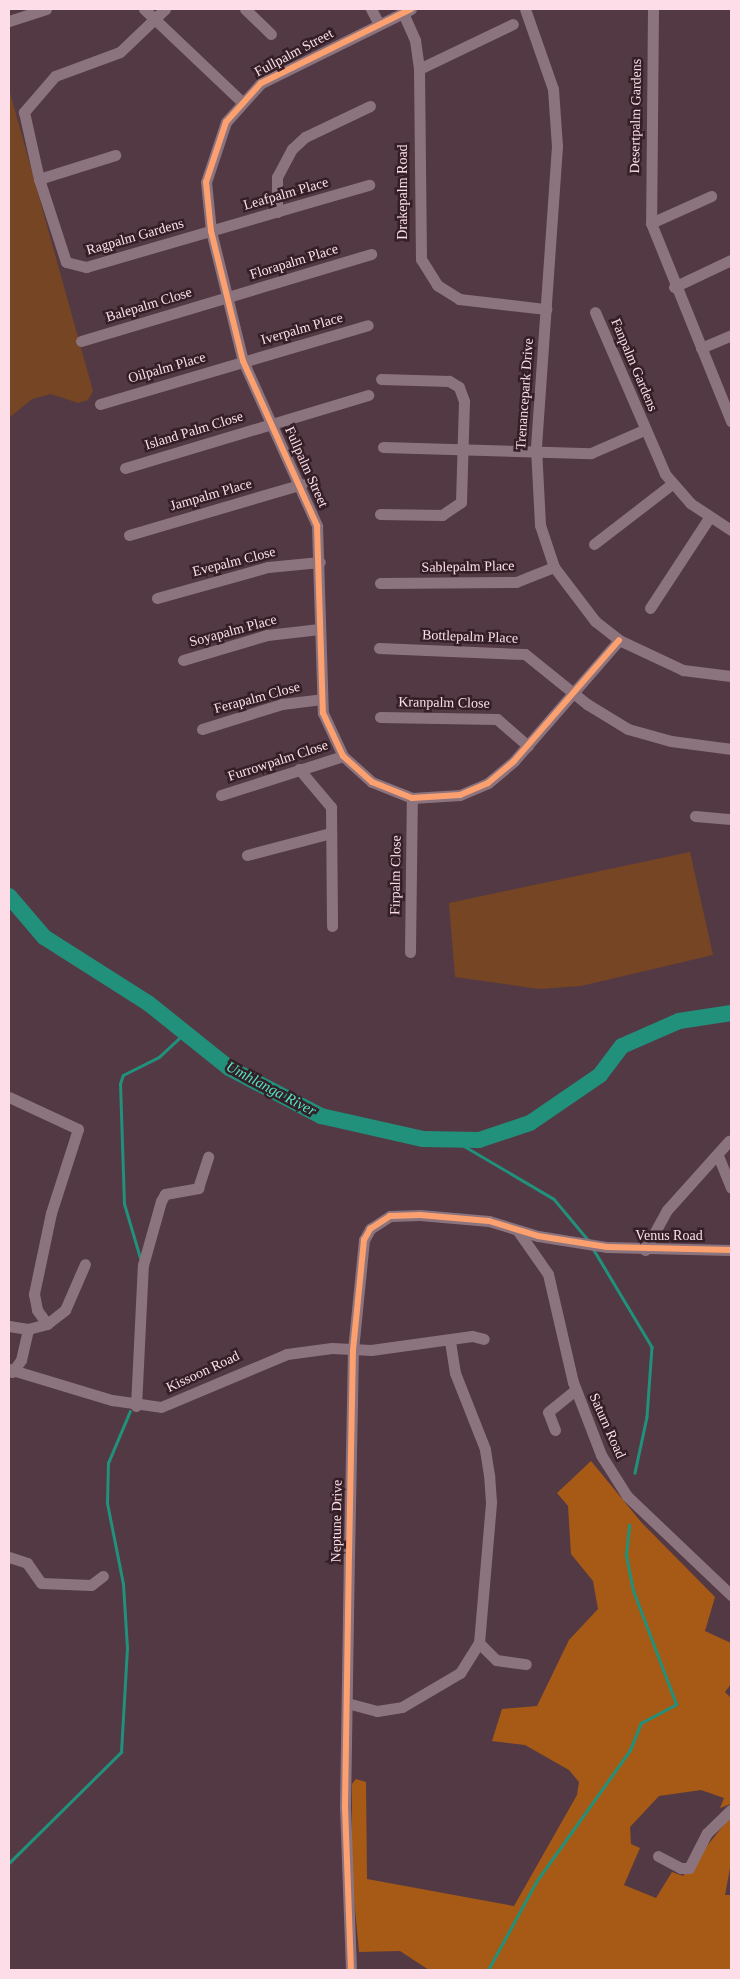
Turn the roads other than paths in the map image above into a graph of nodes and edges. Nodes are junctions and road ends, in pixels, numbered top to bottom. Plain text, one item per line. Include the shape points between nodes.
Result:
1 (46, 9) edge
2 (144, 9) edge
3 (165, 9) edge
4 (245, 9) edge
5 (372, 9) edge
6 (525, 9) edge
7 (653, 9) edge
8 (407, 11) edge
9 (155, 20) junction
10 (9, 21) edge
11 (379, 24) junction
12 (513, 24) dead end
13 (271, 34) dead end
14 (419, 69) junction
15 (241, 101) junction
16 (370, 106) dead end
17 (115, 155) dead end
18 (39, 179) junction
19 (369, 185) dead end
20 (711, 196) dead end
21 (277, 212) junction
22 (651, 223) junction
23 (211, 231) junction
24 (370, 254) dead end
25 (731, 260) edge
26 (674, 287) junction
27 (226, 298) junction
28 (546, 309) junction
29 (595, 312) dead end
30 (368, 325) dead end
31 (731, 335) edge
32 (81, 341) dead end
33 (701, 348) junction
34 (243, 361) junction
35 (381, 379) dead end
36 (368, 395) dead end
37 (100, 404) dead end
38 (730, 414) edge
39 (272, 423) junction
40 (644, 430) junction
41 (383, 447) dead end
42 (463, 447) junction
43 (536, 448) junction
44 (125, 468) dead end
45 (302, 484) junction
46 (672, 484) junction
47 (380, 514) dead end
48 (709, 518) junction
49 (731, 530) edge
50 (129, 535) dead end
51 (594, 544) dead end
52 (320, 562) junction
53 (554, 567) junction
54 (380, 583) dead end
55 (157, 598) dead end
56 (650, 608) dead end
57 (320, 629) junction
58 (619, 640) junction
59 (379, 648) dead end
60 (183, 660) dead end
61 (731, 676) edge
62 (575, 695) junction
63 (320, 699) junction
64 (380, 717) dead end
65 (202, 729) dead end
66 (528, 746) junction
67 (731, 749) edge
68 (343, 756) junction
69 (299, 769) junction
70 (221, 795) dead end
71 (412, 798) junction
72 (695, 816) dead end
73 (731, 819) edge
74 (331, 833) junction
75 (246, 855) dead end
76 (332, 926) dead end
77 (410, 952) dead end
78 (9, 1097) edge
79 (729, 1141) dead end
80 (208, 1157) dead end
81 (719, 1158) junction
82 (731, 1188) edge
83 (518, 1231) junction
84 (645, 1250) junction
85 (731, 1250) edge
86 (85, 1264) dead end
87 (46, 1324) junction
88 (9, 1326) edge
89 (28, 1329) junction
90 (484, 1339) dead end
91 (450, 1340) junction
92 (353, 1350) junction
93 (10, 1370) edge
94 (575, 1390) junction
95 (136, 1406) junction
96 (555, 1430) dead end
97 (9, 1556) edge
98 (103, 1576) dead end
99 (731, 1595) edge
100 (479, 1643) junction
101 (526, 1664) dead end
102 (347, 1703) junction
103 (731, 1810) edge
104 (658, 1856) dead end
105 (350, 1970) edge

1 - 10 street
2 - 9 street
3 - 9 street, Ragpalm Gardens
4 - 13 street
5 - 11 street
6 - 28 street, Trenancepark Drive via 546,62 557,120
7 - 22 street, Desertpalm Gardens
8 - 11 street, Fullpalm Street
8 - 14 street, Drakepalm Road via 416,40
9 - 15 street
9 - 18 street, Ragpalm Gardens via 116,55 56,76 28,104 25,121
11 - 15 street, Fullpalm Street via 284,69
12 - 14 street
14 - 28 street, Drakepalm Road via 418,245 429,274 450,294 469,302
15 - 23 street, Fullpalm Street via 223,126 210,158 206,182
16 - 21 street via 305,137 292,149 277,177
17 - 18 street
18 - 23 street, Ragpalm Gardens via 62,256 75,267
19 - 21 street, Leafpalm Place
20 - 22 street
21 - 23 street, Leafpalm Place
22 - 26 street, Desertpalm Gardens
23 - 27 street, Fullpalm Street
24 - 27 street, Florapalm Place
25 - 26 street
26 - 33 street, Desertpalm Gardens
27 - 32 street, Balepalm Close
27 - 34 street, Fullpalm Street
28 - 43 street, Trenancepark Drive
29 - 40 street, Fanpalm Gardens
30 - 34 street, Iverpalm Place
31 - 33 street
33 - 38 street, Desertpalm Gardens
34 - 37 street, Oilpalm Place
34 - 39 street, Fullpalm Street
35 - 42 street via 455,384 464,401
36 - 39 street, Island Palm Close
39 - 44 street, Island Palm Close
39 - 45 street, Fullpalm Street
40 - 43 street, Fanpalm Gardens via 591,452
40 - 46 street, Fanpalm Gardens
41 - 42 street, Fanpalm Gardens
42 - 43 street, Fanpalm Gardens
42 - 47 street via 463,494 457,508 442,514
43 - 53 street, Trenancepark Drive via 540,524
45 - 50 street, Jampalm Place
45 - 52 street, Fullpalm Street via 317,526
46 - 48 street, Fanpalm Gardens
46 - 51 street
48 - 49 street, Fanpalm Gardens
48 - 56 street
52 - 55 street, Evepalm Close via 268,567
52 - 57 street, Fullpalm Street
53 - 54 street, Sablepalm Place via 516,582
53 - 58 street, Trenancepark Drive via 595,621
57 - 60 street, Soyapalm Place via 266,636
57 - 63 street, Fullpalm Street
58 - 61 street, Trenancepark Drive via 683,670
58 - 62 street, Fullpalm Street
59 - 62 street, Bottlepalm Place via 525,654
62 - 66 street, Fullpalm Street
62 - 67 street, Bottlepalm Place via 628,729 671,741
63 - 65 street, Ferapalm Close via 282,704
63 - 68 street, Fullpalm Street via 327,726
64 - 66 street, Kranpalm Close via 497,719
66 - 71 street, Fullpalm Street via 499,775 475,790 444,799
68 - 69 street, Furrowpalm Close
68 - 71 street, Fullpalm Street via 372,782
69 - 70 street, Furrowpalm Close
69 - 74 street via 326,798
71 - 77 street, Firpalm Close
72 - 73 street
74 - 75 street
74 - 76 street
78 - 87 street via 78,1129 50,1213 34,1294 37,1310
79 - 81 street
80 - 95 street via 198,1188 165,1194 161,1201 143,1265
81 - 82 street
81 - 84 street via 667,1210
83 - 84 street, Venus Road via 568,1242
83 - 92 street, Neptune Drive via 496,1223 444,1216 390,1216 379,1221 364,1240 360,1255
83 - 94 street, Saturn Road via 548,1274
84 - 85 street, Venus Road
86 - 87 street via 64,1310
87 - 89 street
88 - 89 street
89 - 93 street via 21,1360
90 - 91 street, Kissoon Road via 472,1336
91 - 92 street, Kissoon Road
91 - 100 street via 455,1374 485,1450 489,1475 491,1502
92 - 95 street, Kissoon Road via 287,1354 161,1407
92 - 102 street, Neptune Drive
93 - 95 street, Kissoon Road
94 - 96 street via 548,1412
94 - 99 street, Saturn Road via 600,1455 627,1496
97 - 98 street via 27,1563 41,1583 91,1585
100 - 101 street via 496,1660
100 - 102 street via 460,1673 402,1707 377,1711
102 - 105 street, Neptune Drive via 346,1855
103 - 104 street via 707,1833 689,1868 680,1868

